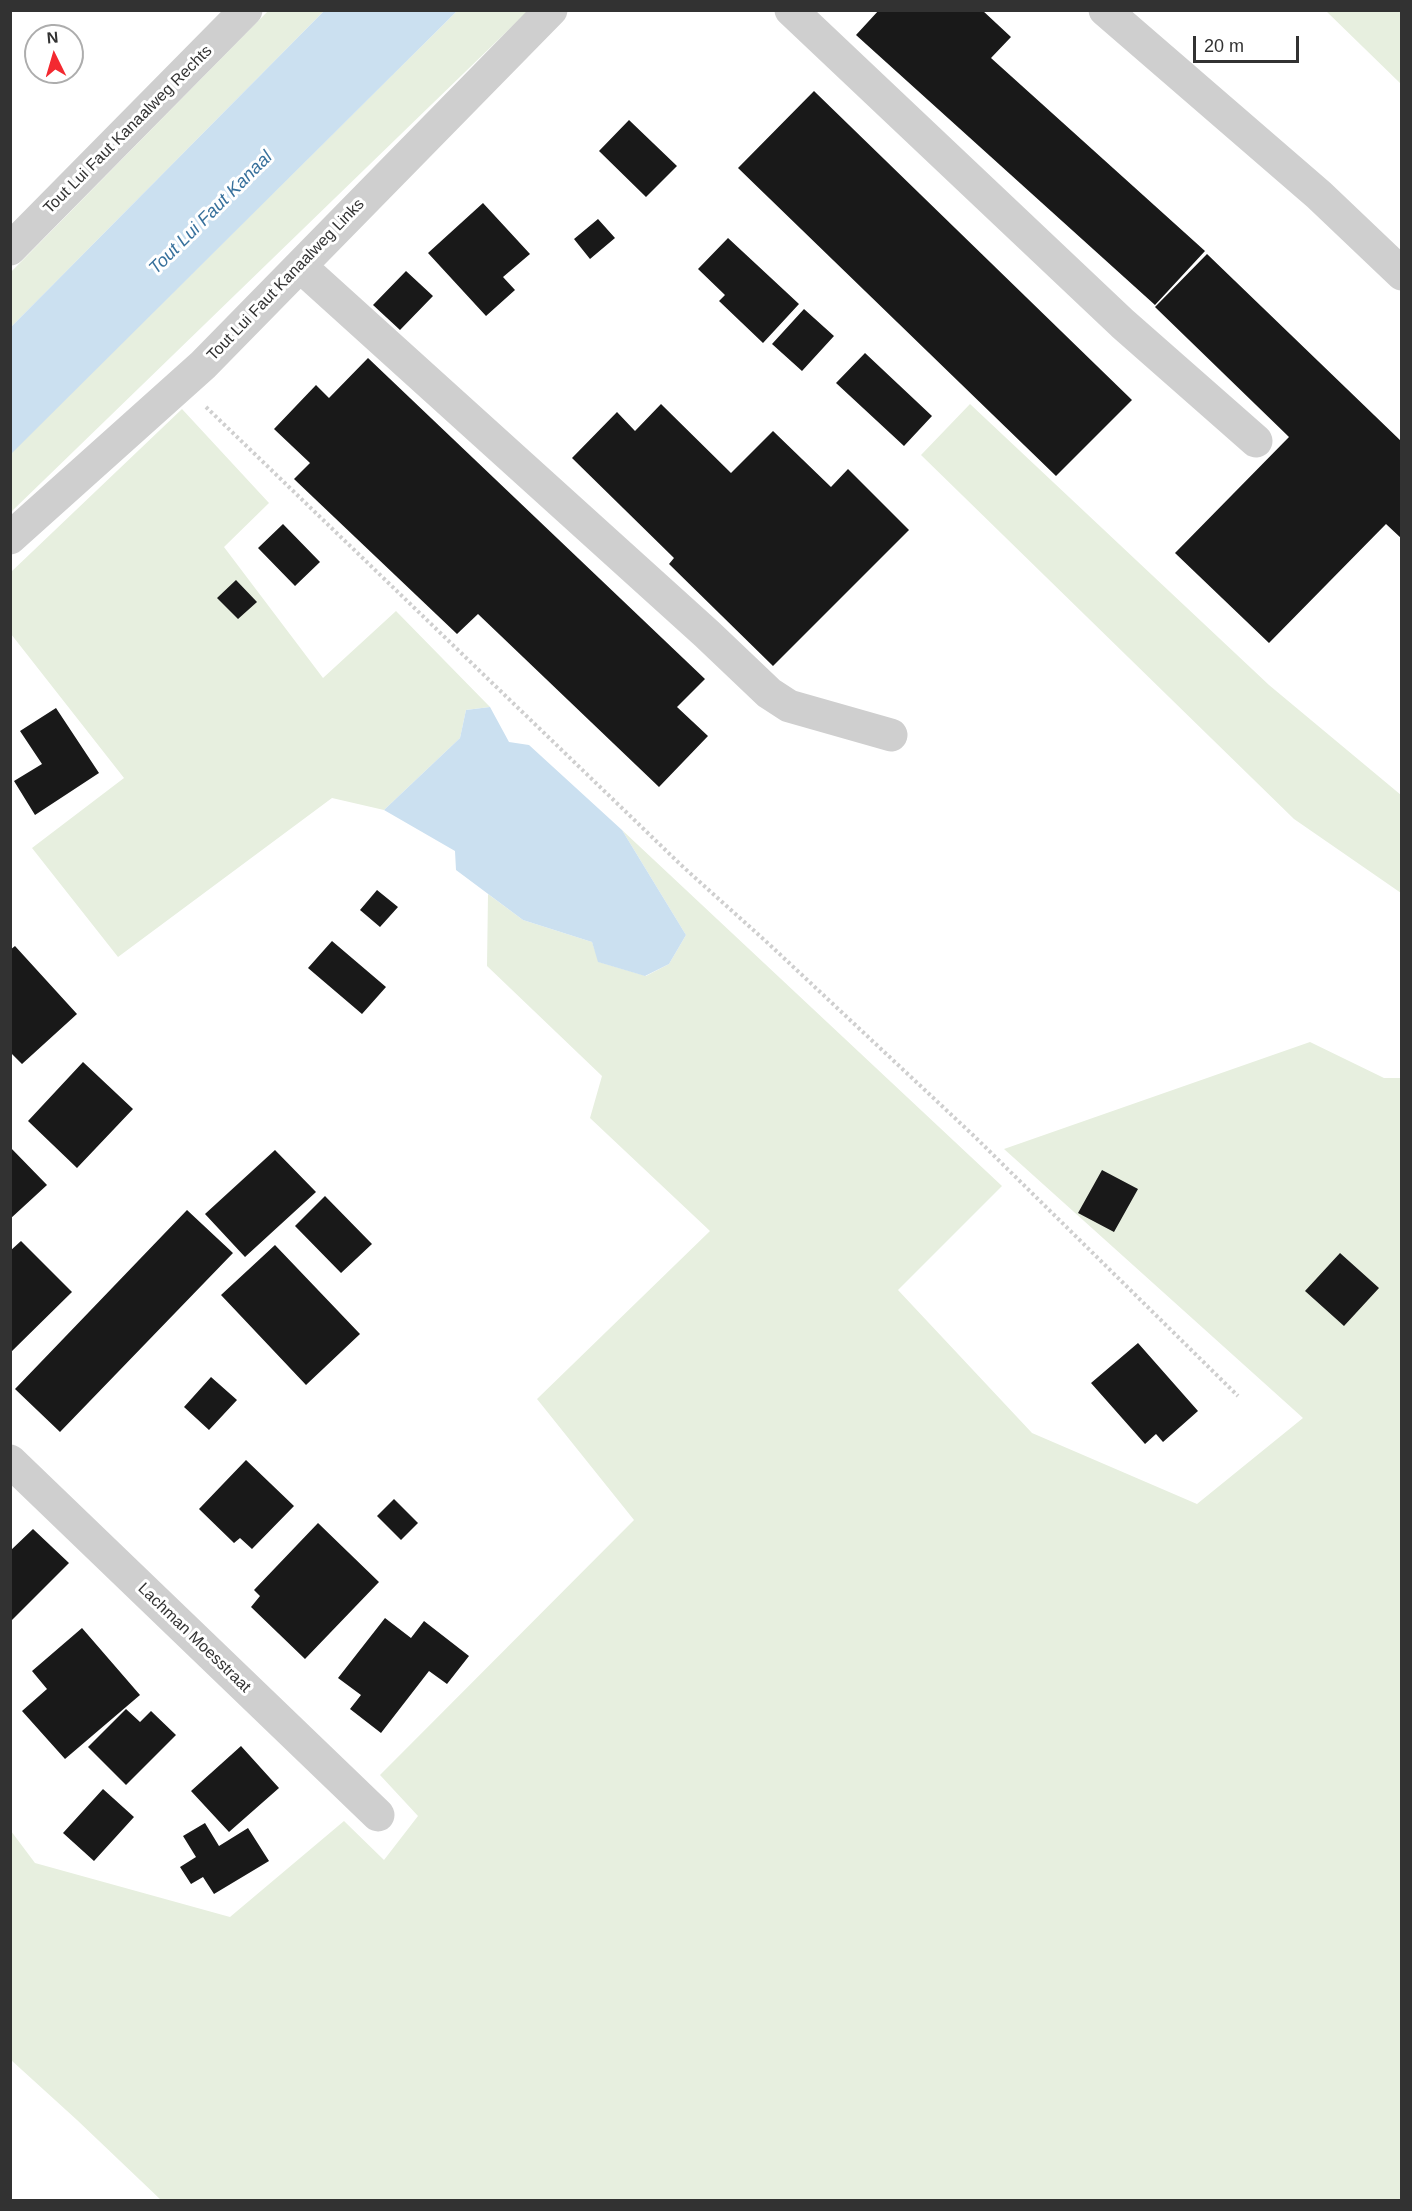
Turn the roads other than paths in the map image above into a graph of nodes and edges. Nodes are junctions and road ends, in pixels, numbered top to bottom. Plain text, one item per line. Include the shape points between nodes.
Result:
1 (246, 10) edge
2 (551, 10) edge
3 (791, 10) edge
4 (1105, 10) edge
5 (10, 249) edge
6 (300, 266) junction
7 (1401, 274) edge
8 (1256, 441) dead end
9 (10, 538) edge
10 (891, 735) dead end
11 (10, 1461) edge
12 (378, 1815) dead end

1 - 5 street, Tout Lui Faut Kanaalweg Rechts
2 - 6 street, Tout Lui Faut Kanaalweg Links
3 - 8 street via 1123,324
4 - 7 street via 1319,195
6 - 9 street, Tout Lui Faut Kanaalweg Links via 182,384
6 - 10 street via 769,693 789,706
11 - 12 street, Lachman Moesstraat

